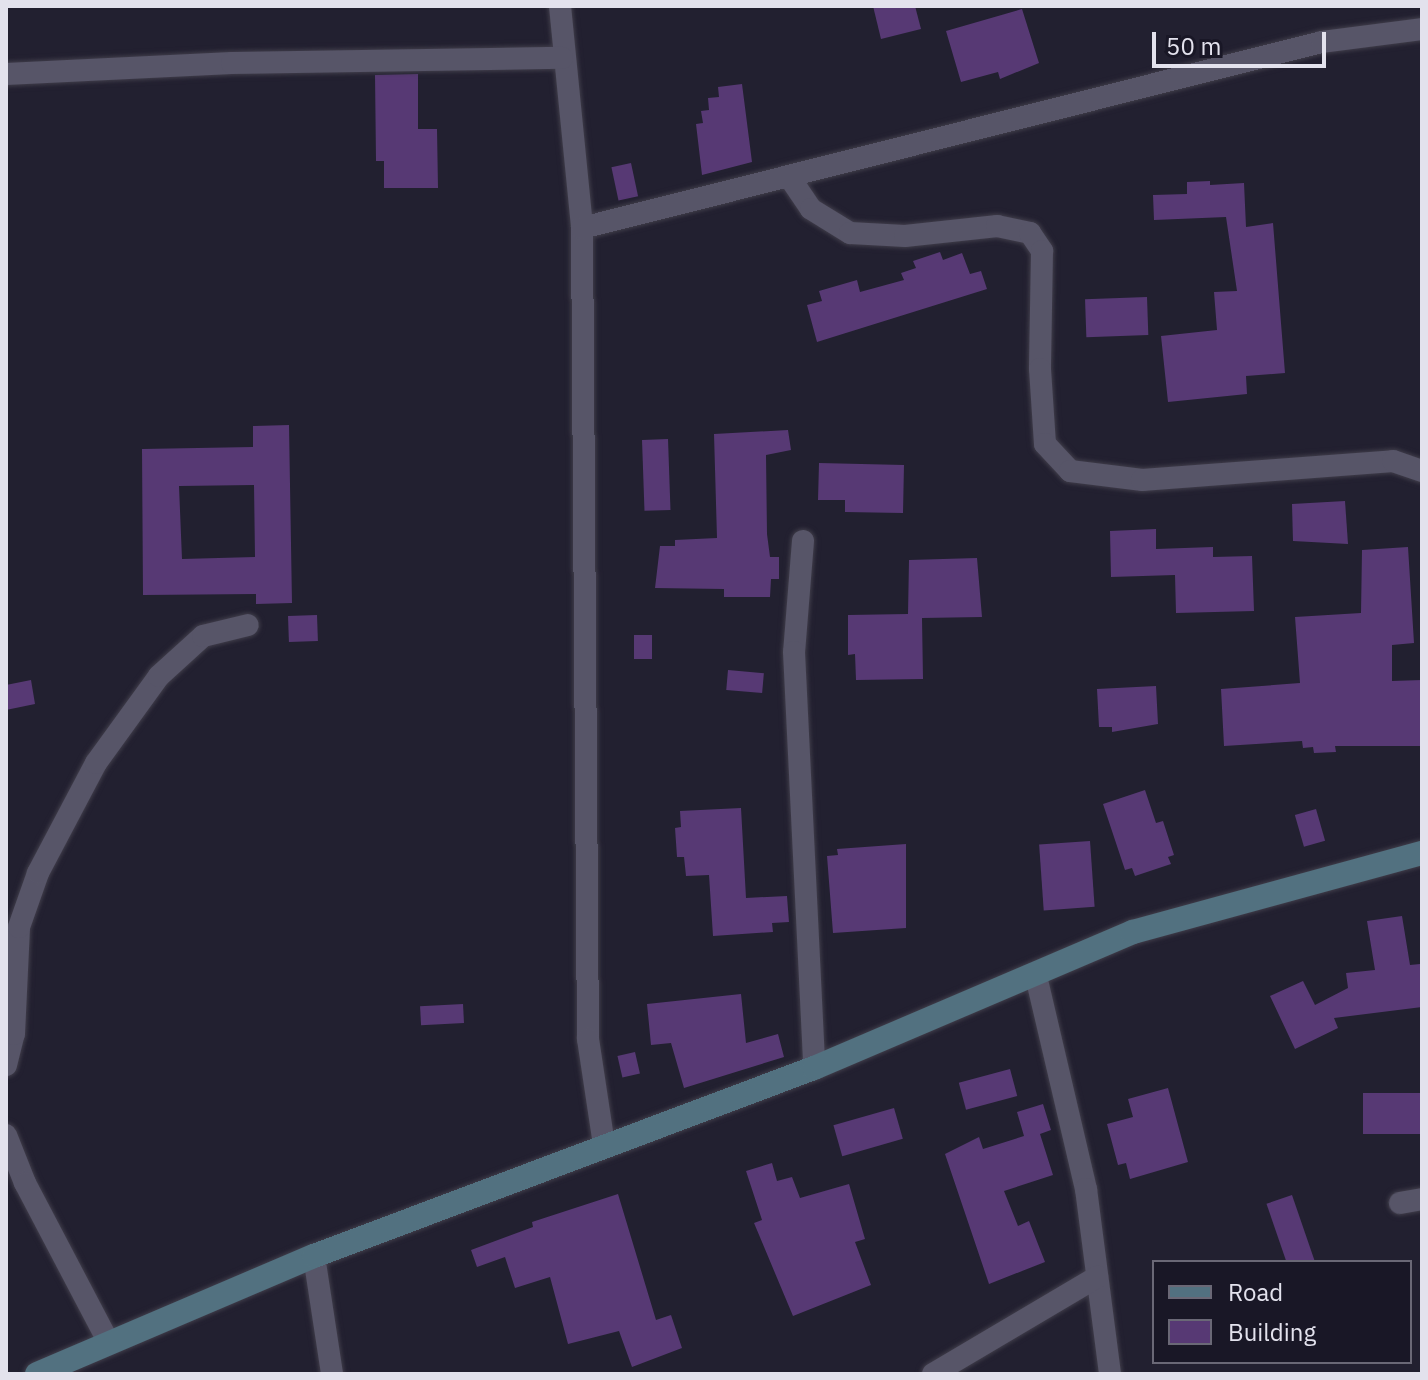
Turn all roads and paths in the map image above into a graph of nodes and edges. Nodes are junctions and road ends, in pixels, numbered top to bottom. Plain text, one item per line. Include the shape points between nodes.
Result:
1 (560, 6) edge
2 (1422, 29) edge
3 (562, 58) junction
4 (6, 74) edge
5 (790, 178) junction
6 (582, 228) junction
7 (1422, 471) edge
8 (803, 541) dead end
9 (248, 625) dead end
10 (1422, 853) edge
11 (1036, 976) junction
12 (6, 1065) edge
13 (814, 1068) junction
14 (6, 1135) edge
15 (604, 1145) junction
16 (314, 1256) junction
17 (1097, 1277) junction
18 (109, 1343) junction
19 (37, 1374) edge
20 (332, 1374) edge
21 (933, 1374) edge
22 (1110, 1374) edge

1 - 3 street
2 - 5 street via 1322,42
3 - 4 street via 232,63
3 - 6 street
5 - 6 street
5 - 7 street via 811,209 850,233 905,236 997,226 1030,233 1042,251 1045,444 1070,471 1142,480 1393,461
6 - 15 street via 587,1009
8 - 13 street via 794,652
9 - 12 street via 203,636 159,676 96,763 38,873 19,927 14,1034
10 - 11 street via 1133,932
11 - 13 street
11 - 17 street via 1086,1189
13 - 15 street
14 - 18 street via 25,1183
15 - 16 street
16 - 18 street
16 - 20 street
17 - 21 street
17 - 22 street
18 - 19 street

